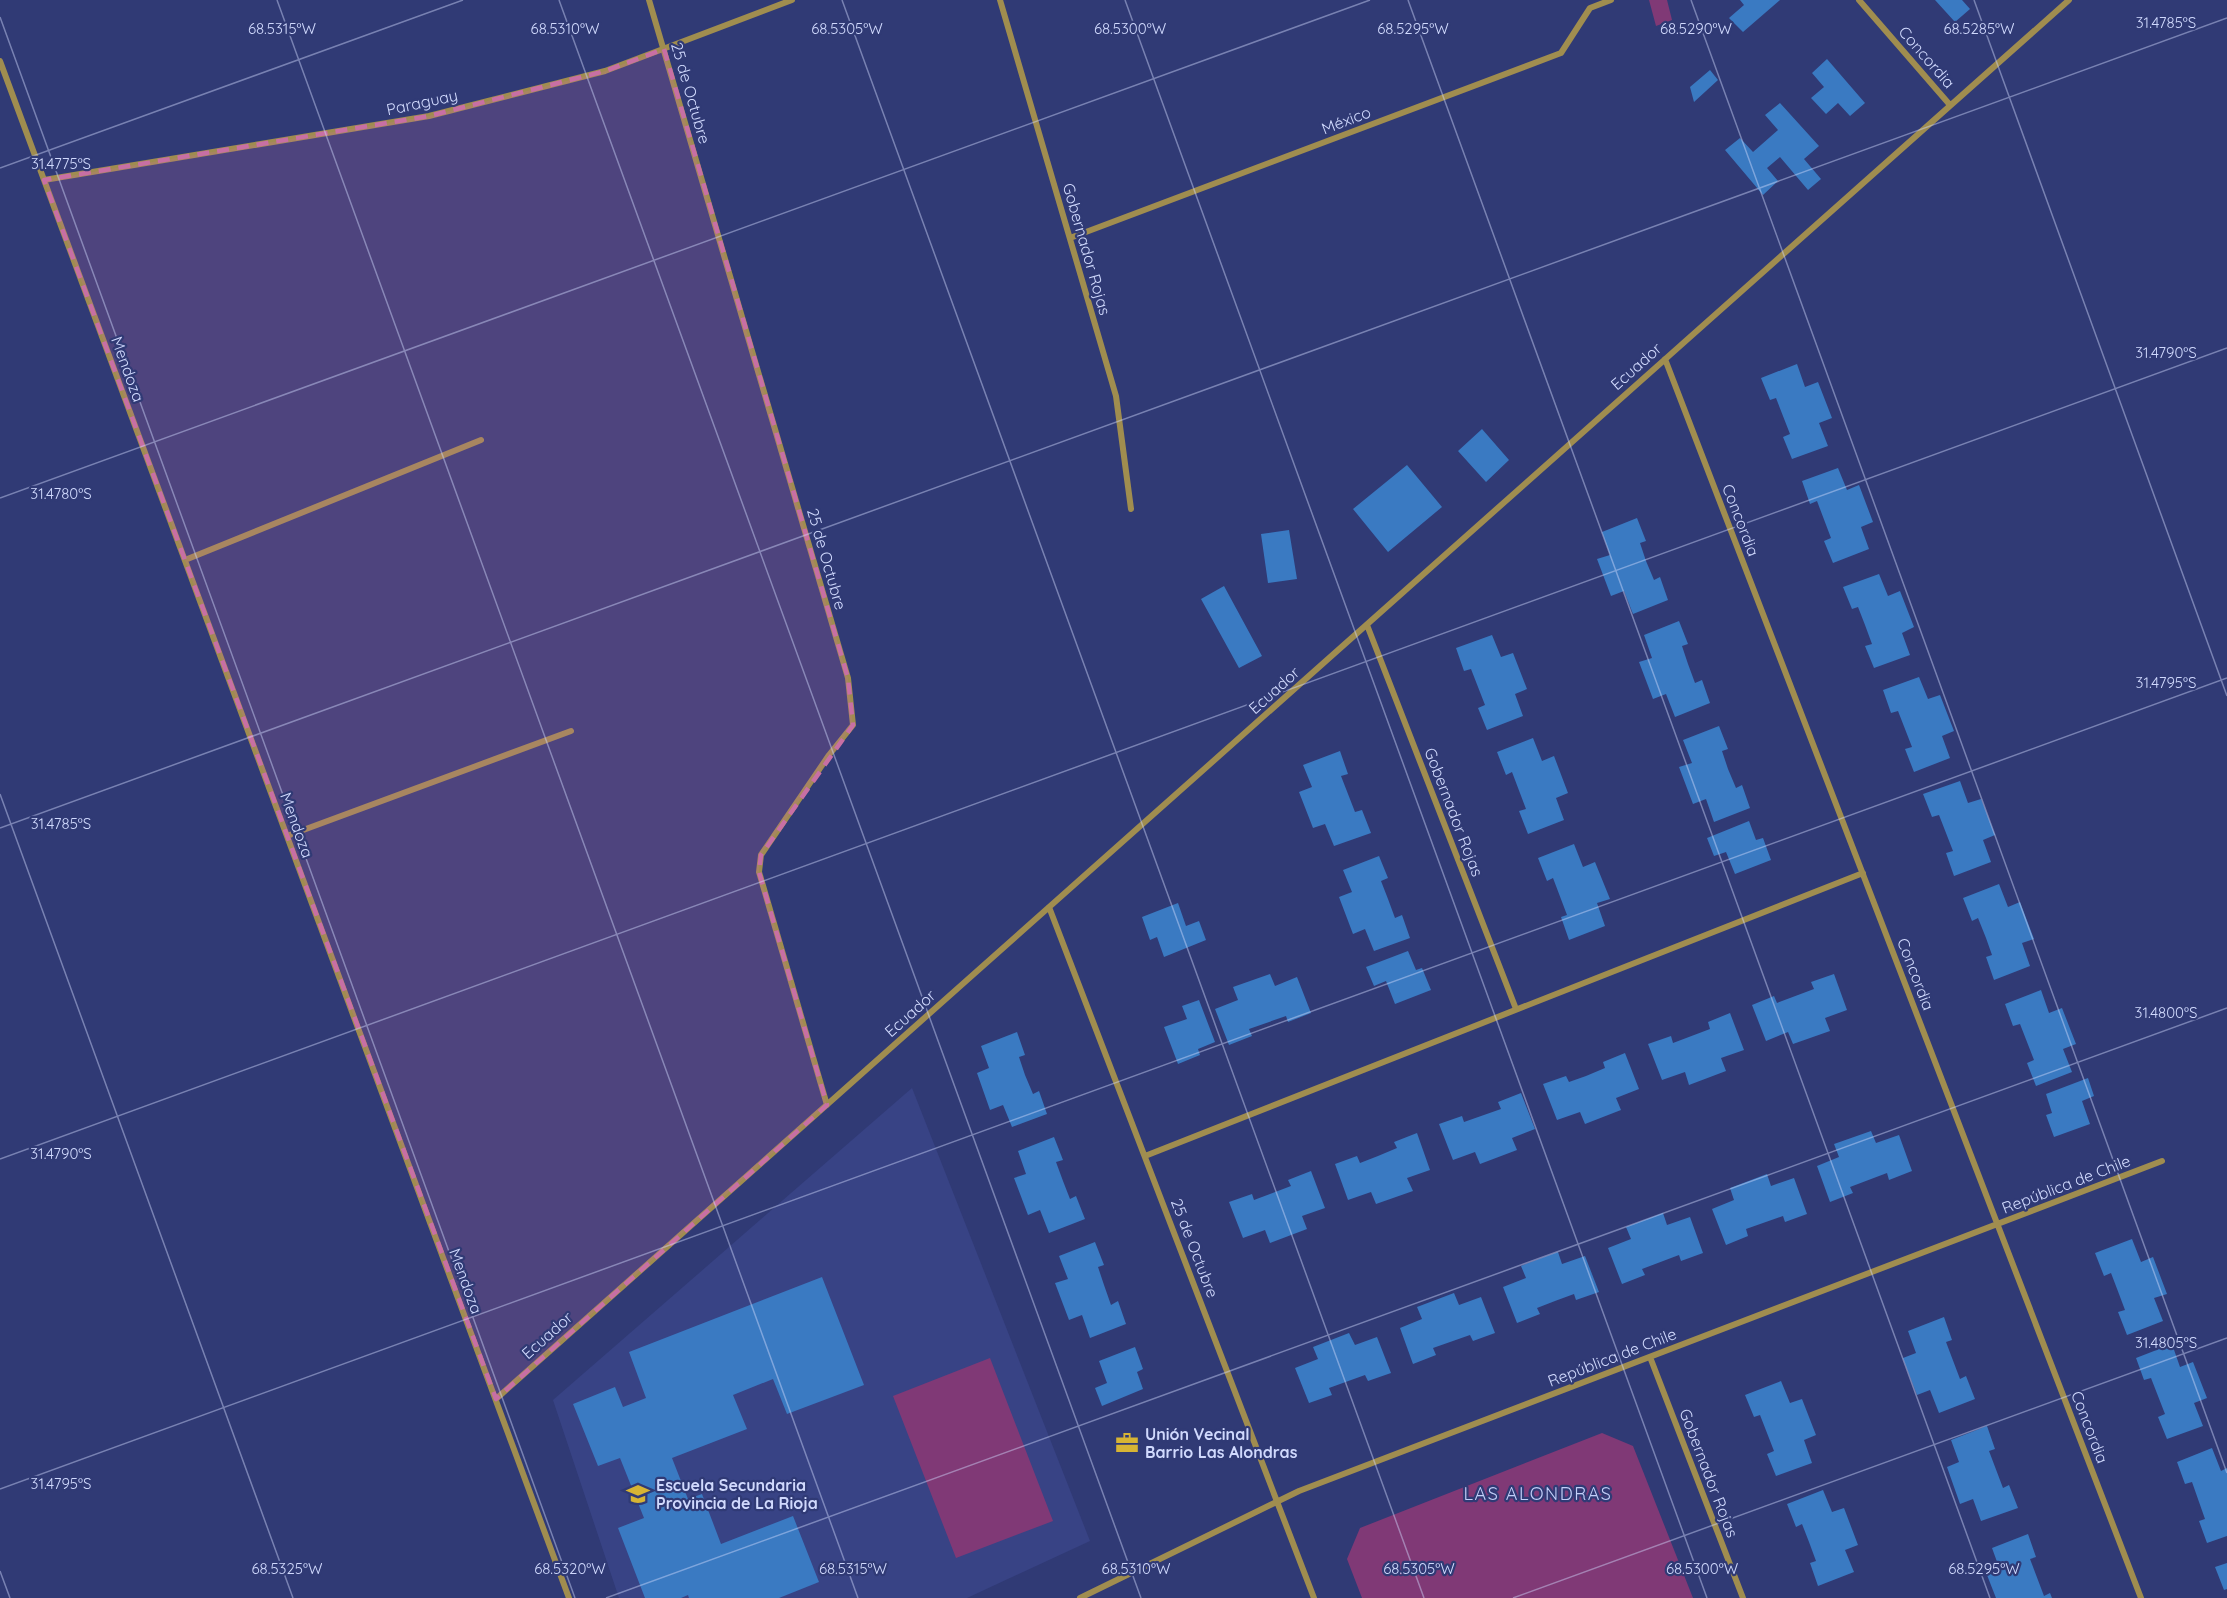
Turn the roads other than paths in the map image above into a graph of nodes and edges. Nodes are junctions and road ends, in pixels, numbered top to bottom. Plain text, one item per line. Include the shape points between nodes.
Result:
1 (650, 0) edge
2 (792, 0) edge
3 (1000, 0) edge
4 (1611, 0) edge
5 (1859, 0) edge
6 (2069, 0) edge
7 (664, 49) junction
8 (0, 61) edge
9 (1950, 105) junction
10 (44, 180) junction
11 (1070, 238) junction
12 (1665, 359) junction
13 (481, 440) dead end
14 (1131, 509) dead end
15 (185, 560) junction
16 (1367, 625) junction
17 (571, 731) dead end
18 (287, 836) junction
19 (1863, 873) junction
20 (1049, 907) junction
21 (1516, 1010) junction
22 (826, 1105) junction
23 (1145, 1156) junction
24 (2162, 1161) dead end
25 (1998, 1224) junction
26 (1650, 1357) junction
27 (496, 1399) junction
28 (1277, 1502) junction
29 (569, 1598) edge
30 (1080, 1598) edge
31 (1314, 1598) edge
32 (1743, 1598) edge
33 (2142, 1598) edge

1 - 7 street, 25 de Octubre
2 - 7 street, Paraguay
3 - 11 street, Gobernador Rojas
4 - 11 street, México via 1590,8 1561,53
5 - 9 street, Concordia
6 - 9 street, Ecuador
7 - 10 street, Paraguay via 605,71 429,116
7 - 22 street, 25 de Octubre via 848,678 853,725 828,755 761,855 759,872
8 - 10 street, Mendoza
9 - 12 street, Ecuador
10 - 15 street, Mendoza
11 - 14 street, Gobernador Rojas via 1116,396
12 - 16 street, Ecuador
12 - 19 street, Concordia
13 - 15 street
15 - 18 street, Mendoza
16 - 20 street, Ecuador
16 - 21 street, Gobernador Rojas
17 - 18 street
18 - 27 street, Mendoza
19 - 21 street
19 - 25 street, Concordia
20 - 22 street, Ecuador
20 - 23 street, 25 de Octubre
21 - 23 street
22 - 27 street, Ecuador
23 - 28 street, 25 de Octubre
24 - 25 street, República de Chile
25 - 26 street, República de Chile
25 - 33 street, Concordia
26 - 28 street, República de Chile
26 - 32 street, Gobernador Rojas
27 - 29 street, Mendoza
28 - 30 street, República de Chile
28 - 31 street, 25 de Octubre

